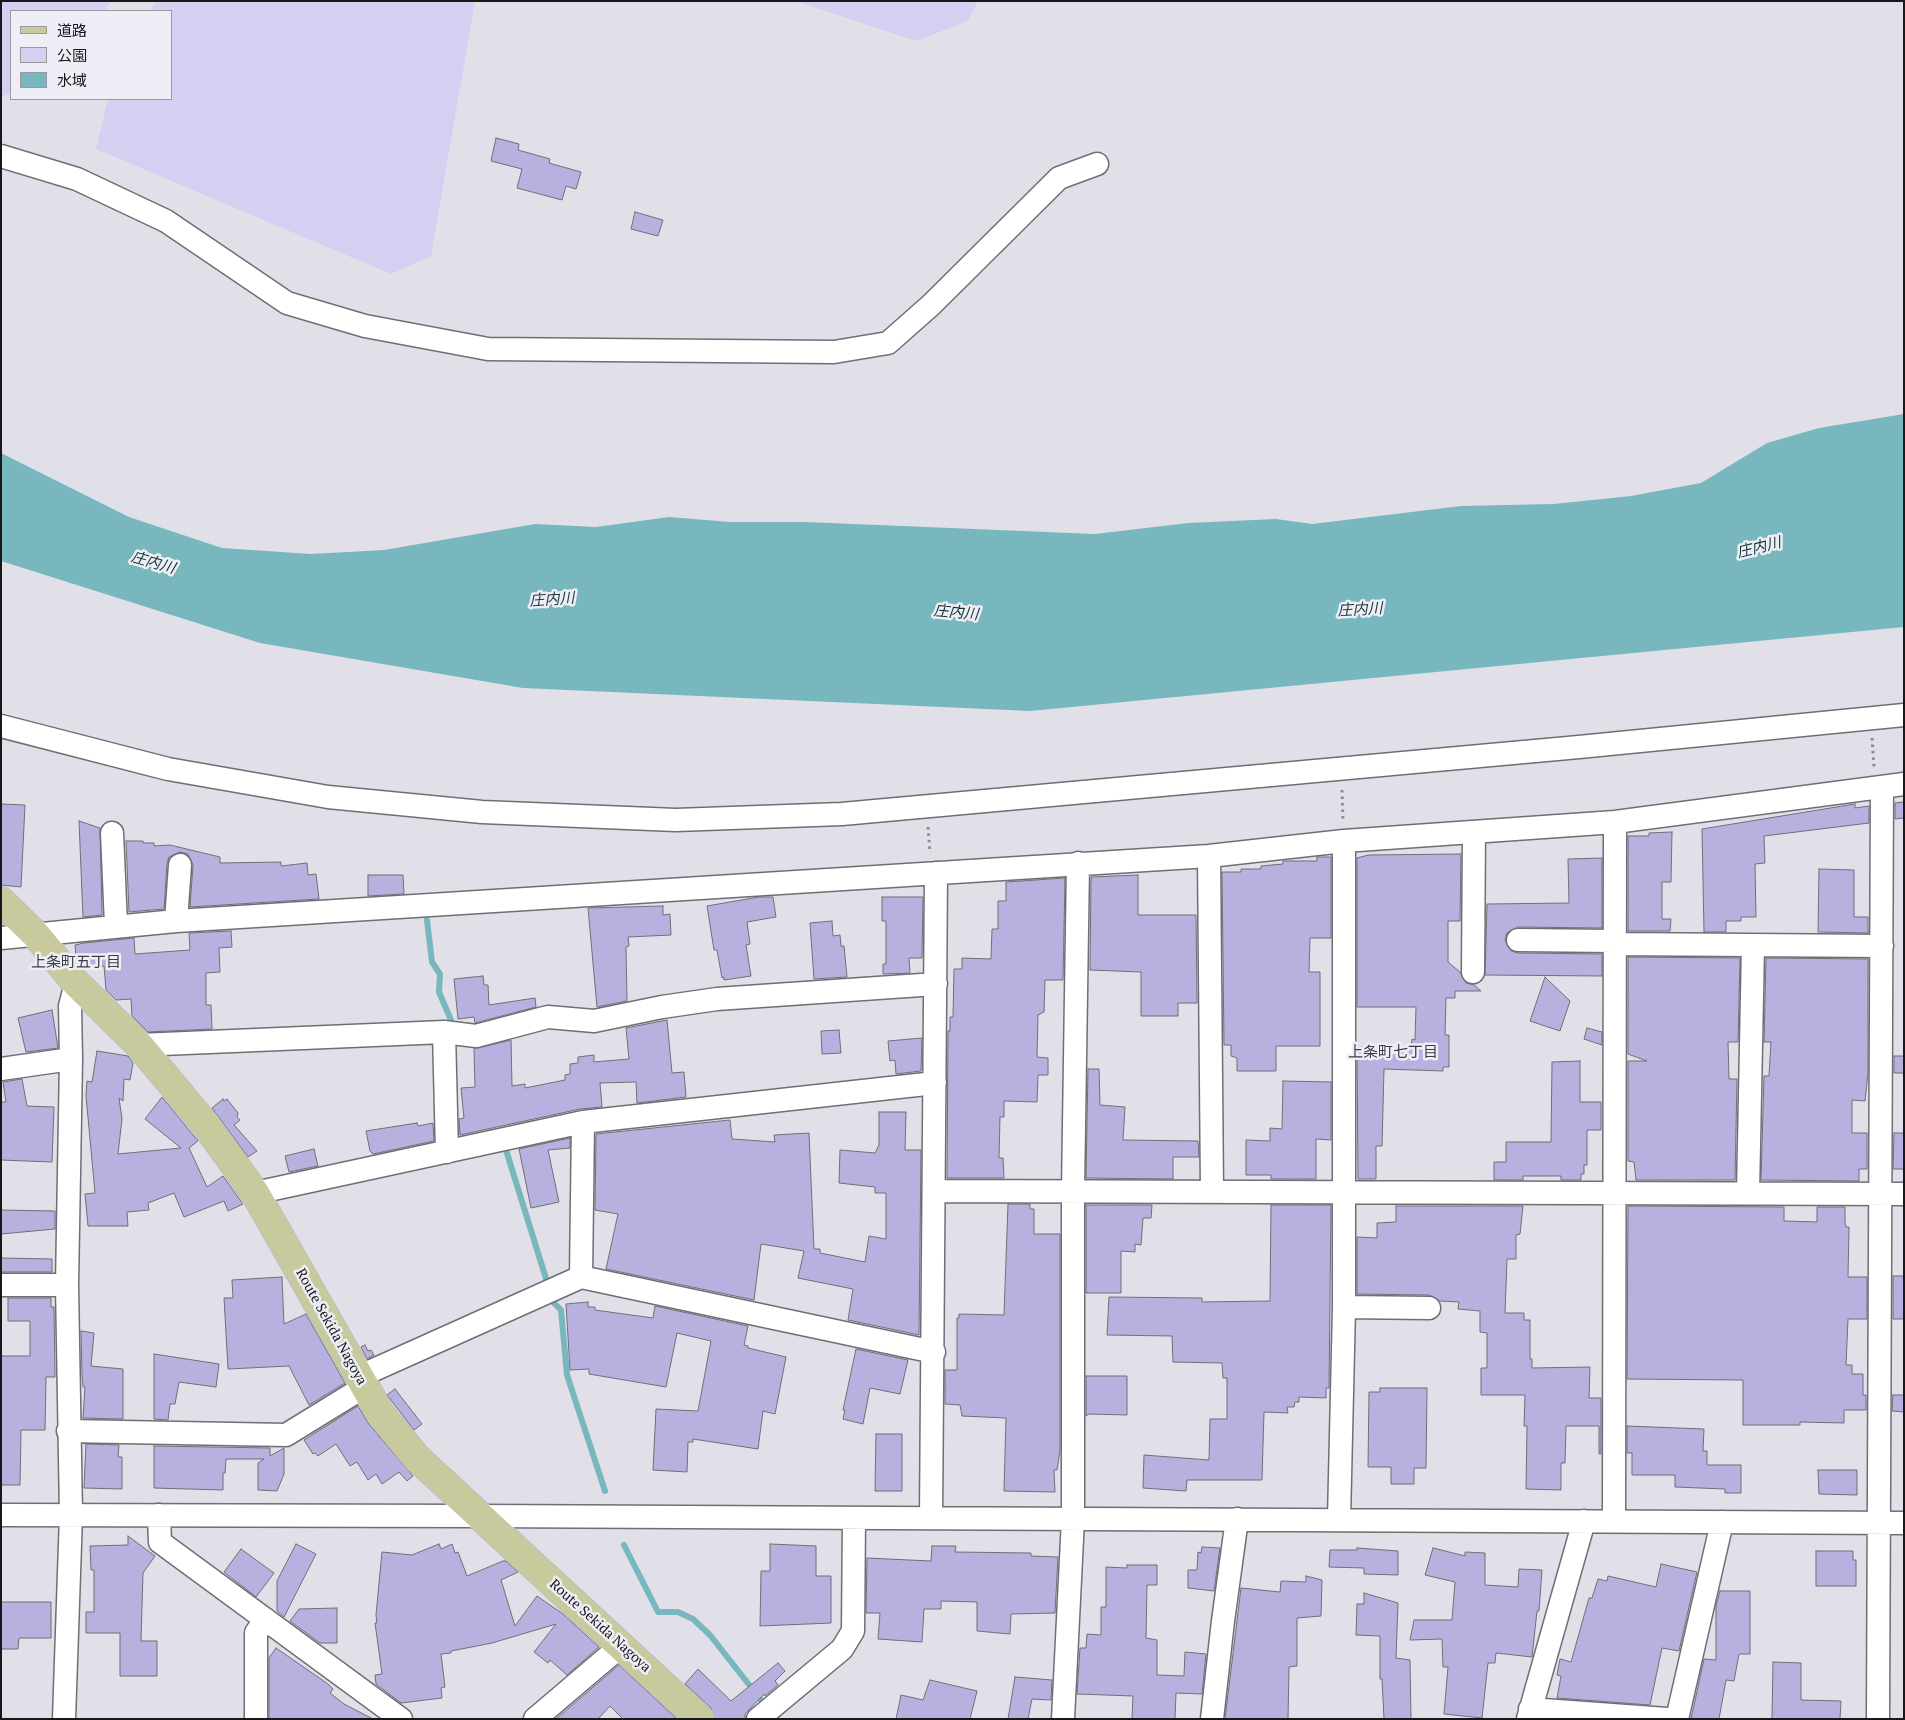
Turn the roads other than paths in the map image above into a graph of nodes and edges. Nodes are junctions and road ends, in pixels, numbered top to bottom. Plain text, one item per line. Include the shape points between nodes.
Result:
1 (1, 156) edge
2 (1097, 164) dead end
3 (1904, 714) edge
4 (1, 726) edge
5 (1904, 784) edge
6 (1879, 787) junction
7 (1614, 822) junction
8 (1474, 832) junction
9 (112, 833) dead end
10 (1344, 841) junction
11 (1209, 856) junction
12 (1078, 863) junction
13 (180, 865) dead end
14 (934, 873) junction
15 (1, 901) edge
16 (176, 921) junction
17 (116, 926) junction
18 (36, 935) junction
19 (1, 938) edge
20 (1518, 940) dead end
21 (1614, 942) junction
22 (1753, 946) junction
23 (1882, 946) junction
24 (1473, 972) dead end
25 (76, 983) junction
26 (936, 984) junction
27 (444, 1032) junction
28 (139, 1045) junction
29 (71, 1059) junction
30 (1, 1070) edge
31 (936, 1083) junction
32 (583, 1122) junction
33 (447, 1152) junction
34 (1073, 1191) junction
35 (1212, 1191) junction
36 (935, 1192) junction
37 (1345, 1192) junction
38 (255, 1193) junction
39 (1613, 1193) junction
40 (1748, 1193) junction
41 (1881, 1194) junction
42 (1904, 1194) edge
43 (581, 1277) junction
44 (1, 1285) edge
45 (67, 1285) junction
46 (1344, 1307) junction
47 (1429, 1308) dead end
48 (934, 1352) junction
49 (361, 1382) junction
50 (68, 1431) junction
51 (159, 1515) junction
52 (1, 1516) edge
53 (71, 1516) junction
54 (479, 1516) junction
55 (854, 1518) junction
56 (931, 1518) junction
57 (1073, 1519) junction
58 (1237, 1520) junction
59 (1339, 1520) junction
60 (1584, 1521) junction
61 (1614, 1521) junction
62 (1722, 1522) junction
63 (1878, 1523) junction
64 (1904, 1523) edge
65 (265, 1619) junction
66 (622, 1645) junction
67 (1529, 1714) edge
68 (64, 1719) edge
69 (256, 1719) edge
70 (401, 1719) edge
71 (535, 1719) edge
72 (700, 1719) edge
73 (758, 1719) edge
74 (1063, 1719) edge
75 (1212, 1719) edge
76 (1667, 1719) edge
77 (1677, 1719) edge
78 (1878, 1719) edge

1 - 2 street via 77,179 166,221 287,303 365,326 488,349 824,352 888,343 931,306 1059,178
3 - 4 street via 842,814 676,820 482,812 328,797 168,769
5 - 6 street
6 - 7 street
6 - 23 street
7 - 8 street
7 - 21 street
8 - 10 street
8 - 24 street
9 - 17 street
10 - 11 street
10 - 37 street
11 - 12 street
11 - 35 street
12 - 14 street
12 - 34 street
13 - 16 street
14 - 16 street
14 - 26 street
15 - 18 main road, Route Sekida Nagoya
16 - 17 street
17 - 18 street
18 - 19 street
18 - 25 main road, Route Sekida Nagoya
20 - 21 street
21 - 22 street
21 - 39 street
22 - 23 street
22 - 40 street
23 - 41 street
25 - 28 main road, Route Sekida Nagoya
25 - 29 street via 70,1006
26 - 27 street via 717,999 594,1021 548,1017 476,1036
26 - 31 street
27 - 28 street
27 - 33 street
28 - 38 main road, Route Sekida Nagoya via 205,1124
29 - 30 street
29 - 45 street
31 - 32 street
31 - 36 street
32 - 33 street
32 - 43 street
33 - 38 street
34 - 35 street
34 - 36 street
34 - 57 street
35 - 37 street
36 - 48 street
37 - 39 street
37 - 46 street
38 - 49 main road, Route Sekida Nagoya
39 - 40 street
39 - 61 street
40 - 41 street
41 - 42 street
41 - 63 street
43 - 48 street
43 - 49 street
44 - 45 street
45 - 50 street
46 - 47 street
46 - 59 street
48 - 56 street
49 - 50 street via 286,1434
49 - 54 main road, Route Sekida Nagoya via 380,1413 417,1458
50 - 53 street
51 - 53 street
51 - 54 street
51 - 65 street via 160,1542
52 - 53 street
53 - 68 street
54 - 55 street
54 - 66 main road, Route Sekida Nagoya
55 - 56 street
55 - 73 street via 853,1631 842,1649
56 - 57 street
57 - 58 street
57 - 74 street
58 - 59 street
58 - 75 street
59 - 60 street
60 - 61 street
60 - 67 street
61 - 62 street
62 - 63 street
62 - 77 street
63 - 64 street
63 - 78 street
65 - 69 street via 256,1633
65 - 70 street
66 - 71 street
66 - 72 main road, Route Sekida Nagoya
67 - 76 street

